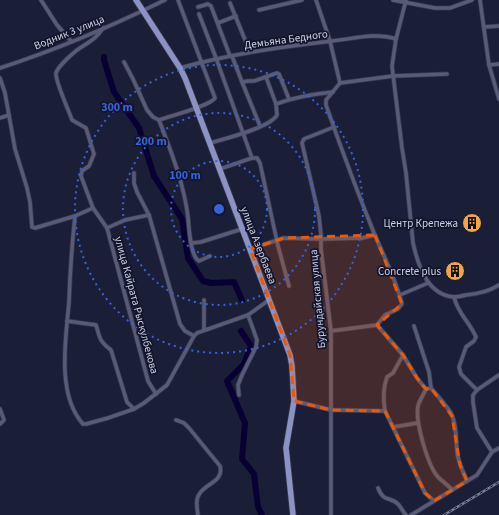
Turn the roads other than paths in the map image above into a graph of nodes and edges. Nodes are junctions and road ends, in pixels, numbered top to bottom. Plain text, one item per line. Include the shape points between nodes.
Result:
1 (41, 0) edge
2 (136, 0) edge
3 (165, 0) edge
4 (178, 0) edge
5 (302, 0) edge
6 (316, 0) edge
7 (393, 0) edge
8 (472, 0) edge
9 (480, 0) edge
10 (406, 2) edge
11 (230, 3) dead end
12 (198, 8) dead end
13 (143, 10) junction
14 (259, 10) dead end
15 (199, 14) dead end
16 (236, 16) junction
17 (218, 23) junction
18 (499, 26) edge
19 (484, 27) junction
20 (103, 28) junction
21 (396, 39) junction
22 (71, 41) junction
23 (330, 41) junction
24 (250, 52) junction
25 (231, 56) junction
26 (216, 58) junction
27 (124, 62) dead end
28 (202, 62) junction
29 (499, 64) edge
30 (489, 65) junction
31 (0, 68) edge
32 (180, 68) junction
33 (447, 74) dead end
34 (393, 76) junction
35 (266, 77) junction
36 (0, 78) edge
37 (242, 82) junction
38 (340, 83) junction
39 (334, 91) junction
40 (289, 99) junction
41 (499, 99) edge
42 (276, 104) junction
43 (196, 108) junction
44 (9, 113) junction
45 (0, 118) edge
46 (159, 120) junction
47 (260, 126) junction
48 (334, 127) junction
49 (243, 134) junction
50 (210, 144) junction
51 (252, 158) junction
52 (220, 169) junction
53 (134, 172) dead end
54 (93, 208) junction
55 (149, 215) junction
56 (74, 216) junction
57 (107, 228) junction
58 (242, 230) junction
59 (375, 235) junction
60 (321, 239) junction
61 (276, 240) junction
62 (192, 243) junction
63 (250, 249) junction
64 (210, 256) dead end
65 (428, 283) junction
66 (499, 285) edge
67 (289, 286) dead end
68 (400, 295) junction
69 (454, 297) junction
70 (204, 300) dead end
71 (269, 300) junction
72 (248, 315) junction
73 (67, 321) junction
74 (377, 325) junction
75 (414, 326) dead end
76 (204, 330) junction
77 (331, 331) junction
78 (194, 336) junction
79 (403, 354) junction
80 (499, 375) edge
81 (431, 388) junction
82 (426, 389) junction
83 (477, 390) junction
84 (156, 394) junction
85 (239, 395) dead end
86 (294, 400) junction
87 (134, 409) junction
88 (0, 410) edge
89 (331, 410) junction
90 (385, 411) junction
91 (176, 420) dead end
92 (418, 423) junction
93 (0, 424) edge
94 (393, 427) junction
95 (499, 448) edge
96 (492, 452) junction
97 (467, 481) junction
98 (378, 488) dead end
99 (452, 490) junction
100 (434, 501) junction
101 (198, 515) edge
102 (292, 515) edge
103 (331, 515) edge
104 (406, 515) edge
105 (411, 515) edge

1 - 22 street
2 - 13 main road, улица Азербаева
3 - 13 street, Водник 3 улица
4 - 28 street
5 - 14 street
6 - 23 street
7 - 10 street
8 - 10 street via 450,8
9 - 19 street
10 - 21 street
11 - 16 street
12 - 17 street via 208,4 211,6
13 - 20 street, Водник 3 улица
13 - 32 main road, улица Азербаева
15 - 26 street
16 - 17 street
16 - 24 street
17 - 25 street
18 - 19 street
19 - 30 street
20 - 22 street, Водник 3 улица
20 - 54 street via 98,36 63,63 56,75 72,120 86,128 92,145 92,161 90,166 82,171 81,176
21 - 23 street, Демьяна Бедного via 389,36 371,36
21 - 34 street
22 - 31 street, Водник 3 улица
23 - 24 street, Демьяна Бедного
23 - 38 street
24 - 25 street, Демьяна Бедного
25 - 26 street, Демьяна Бедного
25 - 37 street
26 - 28 street, Демьяна Бедного
26 - 49 street
27 - 46 street via 147,110
28 - 32 street, Демьяна Бедного
28 - 43 street via 215,98
29 - 30 street
30 - 41 street
32 - 43 main road, улица Азербаева
33 - 34 street
34 - 38 street
34 - 65 street via 413,243
35 - 37 street
35 - 40 street via 279,74
35 - 42 street
36 - 44 street
37 - 47 street
38 - 39 street
39 - 40 street
39 - 48 street via 326,100
40 - 42 street
42 - 47 street via 275,118
43 - 46 street
43 - 50 main road, улица Азербаева
44 - 45 street
44 - 56 street via 15,149 30,202 32,227
46 - 62 street via 175,161
47 - 49 street
48 - 59 street
48 - 60 street, Бурундайская улица via 304,139 302,143
49 - 50 street
49 - 51 street
50 - 52 main road, улица Азербаева
51 - 52 street
51 - 61 street via 257,158 260,163
52 - 58 main road, улица Азербаева
53 - 55 street via 137,192
54 - 56 street
54 - 57 street
55 - 57 street, улица Кайрата Рыскулбекова via 125,220
55 - 78 street via 180,324 185,331
56 - 73 street
57 - 84 street, улица Кайрата Рыскулбекова via 148,381
58 - 62 street
58 - 63 main road, улица Азербаева
59 - 60 street via 362,238
59 - 68 street
60 - 61 street
60 - 77 street, Бурундайская улица
61 - 63 street
61 - 67 street
62 - 64 street via 198,260
63 - 71 main road, улица Азербаева
65 - 68 street
65 - 69 street via 443,294
66 - 69 street via 489,291
68 - 74 street via 402,304 398,309 385,315
69 - 83 street via 456,307 476,337 466,347 459,367 461,374
70 - 76 street
71 - 72 street
71 - 86 main road, улица Азербаева via 292,366
72 - 76 street
72 - 85 street via 257,340 238,385
73 - 87 street via 96,325 100,339 111,350 127,402
73 - 87 street via 65,367 71,404 79,420 86,424
74 - 77 street
74 - 79 street
75 - 81 street via 430,372
76 - 78 street
77 - 89 street, Бурундайская улица
78 - 84 street via 167,385
79 - 82 street via 416,378
79 - 90 street via 384,385
80 - 83 street
81 - 82 street
81 - 97 street via 452,416 460,465
82 - 92 street via 418,405
83 - 96 street via 473,395 477,428
84 - 87 street
86 - 89 street
86 - 102 main road, улица Азербаева via 286,448
88 - 93 street via 4,420
89 - 90 street
89 - 103 street, Бурундайская улица
90 - 94 street
91 - 101 street via 189,428 220,466 220,476 199,493
92 - 94 street
92 - 99 street via 422,442 433,468 438,477
94 - 100 street via 425,493
95 - 96 street
96 - 97 street via 477,475
97 - 99 street
98 - 104 street via 380,495 397,503
99 - 100 street
100 - 105 street

